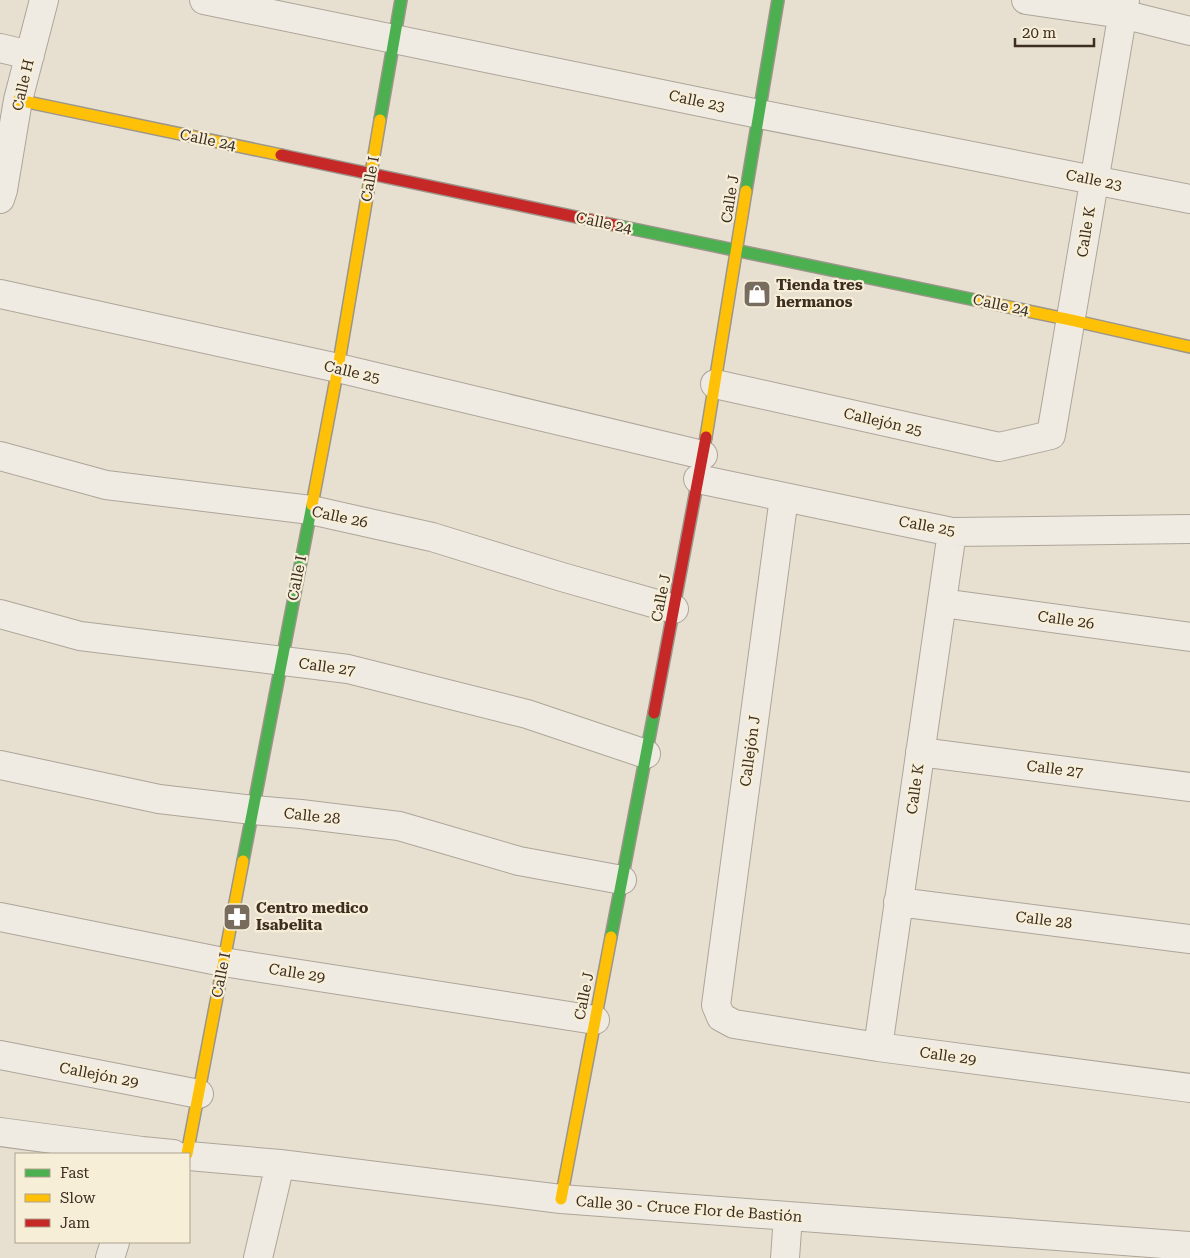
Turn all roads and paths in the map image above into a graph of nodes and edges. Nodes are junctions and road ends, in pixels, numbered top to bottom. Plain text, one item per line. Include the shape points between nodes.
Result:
1 (44, 0) edge
2 (204, 0) edge
3 (401, 0) edge
4 (778, 0) edge
5 (1026, 0) edge
6 (1124, 7) edge
7 (1190, 31) edge
8 (394, 39) junction
9 (0, 48) edge
10 (30, 54) junction
11 (18, 100) junction
12 (759, 114) junction
13 (371, 174) junction
14 (1094, 180) junction
15 (1, 192) edge
16 (1190, 199) edge
17 (737, 250) junction
18 (0, 294) edge
19 (1071, 320) junction
20 (1190, 347) edge
21 (338, 368) junction
22 (715, 384) junction
23 (1051, 435) joint
24 (0, 456) edge
25 (701, 467) junction
26 (784, 497) junction
27 (311, 510) junction
28 (1190, 529) edge
29 (952, 532) junction
30 (942, 603) junction
31 (674, 609) junction
32 (0, 614) edge
33 (1190, 637) edge
34 (281, 661) junction
35 (920, 752) junction
36 (646, 754) junction
37 (0, 765) edge
38 (1190, 786) edge
39 (253, 810) junction
40 (622, 880) junction
41 (898, 902) junction
42 (0, 917) edge
43 (1190, 939) edge
44 (223, 962) junction
45 (716, 1006) joint
46 (595, 1020) junction
47 (878, 1047) junction
48 (0, 1055) edge
49 (1190, 1088) edge
50 (199, 1094) junction
51 (0, 1132) edge
52 (142, 1153) edge
53 (188, 1153) edge
54 (190, 1155) edge
55 (280, 1164) junction
56 (561, 1199) junction
57 (788, 1216) junction
58 (114, 1243) edge
59 (1190, 1246) edge
60 (1141, 1250) edge
61 (110, 1258) edge
62 (258, 1258) edge
63 (785, 1258) edge

1 - 10 street, Calle H
2 - 8 street, Calle 23
3 - 8 street, Calle I
4 - 12 street, Calle J
5 - 6 street
6 - 7 street
6 - 14 street, Calle K
8 - 12 street, Calle 23
8 - 13 street, Calle I
9 - 10 street
10 - 11 street, Calle H
11 - 13 street, Calle 24
11 - 15 street, Calle H
12 - 14 street, Calle 23
12 - 17 street, Calle J
13 - 17 street, Calle 24
13 - 21 street, Calle I
14 - 16 street, Calle 23
14 - 19 street, Calle K
17 - 19 street, Calle 24
17 - 22 street, Calle J
18 - 21 street, Calle 25
19 - 20 street, Calle 24
19 - 23 street, Calle K
21 - 25 street, Calle 25
21 - 27 street, Calle I
22 - 23 street, Callejón 25 via 999,448
22 - 25 street, Calle J
24 - 27 street, Calle 26 via 106,484
25 - 26 street, Calle 25
25 - 31 street, Calle J
26 - 29 street, Calle 25
26 - 45 street, Callejón J
27 - 31 street, Calle 26 via 432,537
27 - 34 street, Calle I
28 - 29 street, Calle 25
29 - 30 street, Calle K
30 - 33 street, Calle 26
30 - 35 street, Calle K
31 - 36 street, Calle J
32 - 34 street, Calle 27 via 80,636
34 - 36 street, Calle 27 via 348,669 527,714
34 - 39 street, Calle I
35 - 38 street, Calle 27
35 - 41 street, Calle K
36 - 40 street, Calle J
37 - 39 street, Calle 28 via 159,799
39 - 40 street, Calle 28 via 399,826 519,860
39 - 44 street, Calle I
40 - 46 street, Calle J
41 - 43 street, Calle 28
41 - 47 street, Calle K
42 - 44 street, Calle 29
44 - 46 street, Calle 29
44 - 50 street, Calle I
45 - 47 street, Calle 29 via 721,1017 734,1024
46 - 56 street, Calle J
47 - 49 street, Calle 29
48 - 50 street, Callejón 29
50 - 53 street, Calle I
51 - 52 street
54 - 55 street, Calle 30 - Cruce Flor de Bastión
55 - 56 street, Calle 30 - Cruce Flor de Bastión
55 - 62 street
56 - 57 street, Calle 30 - Cruce Flor de Bastión
57 - 60 street, Calle 30 - Cruce Flor de Bastión
57 - 63 street
58 - 61 street
59 - 60 street, Calle 30 - Cruce Flor de Bastión

